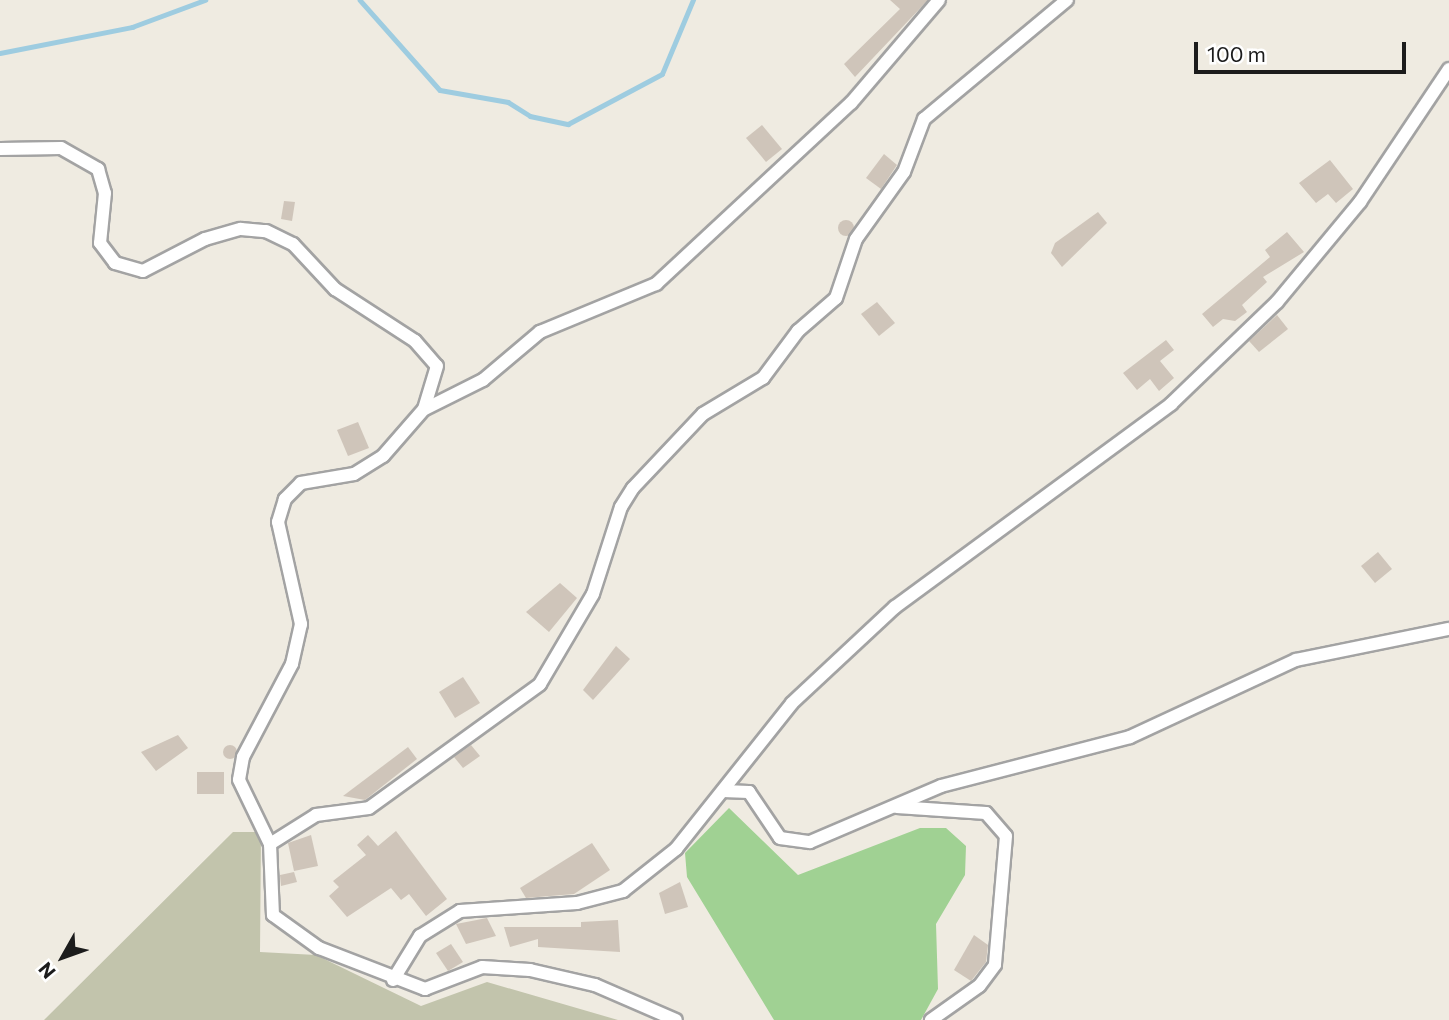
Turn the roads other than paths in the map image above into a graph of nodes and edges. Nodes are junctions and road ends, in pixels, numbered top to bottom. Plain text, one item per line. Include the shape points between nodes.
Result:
1 (939, 0) edge
2 (1067, 0) edge
3 (1449, 69) edge
4 (0, 149) edge
5 (424, 409) junction
6 (1449, 629) edge
7 (723, 791) junction
8 (893, 807) junction
9 (270, 844) junction
10 (393, 980) junction
11 (676, 1020) edge
12 (931, 1020) edge

1 - 5 street via 851,103 656,284 540,332 483,380
2 - 9 street via 924,119 904,172 856,239 836,298 798,331 763,378 703,414 634,488 621,507 593,594 540,684 369,808 316,815
3 - 7 street via 1360,202 1269,310 1160,413 895,607 792,703
4 - 5 street via 61,148 86,157 105,193 100,243 115,263 130,269 156,267 241,229 293,244 335,289 427,349 437,366 436,386
5 - 9 street via 383,456 354,474 301,483 285,499 278,522 301,624 292,664 243,757 239,780
6 - 8 street via 1296,660 1130,737 941,786
7 - 8 street via 749,792 759,799 790,844 810,842
7 - 10 street via 676,849 623,891 577,903 460,911 420,936
8 - 12 street via 986,813 1006,836 995,965 979,986
9 - 10 street via 274,915 319,948
10 - 11 street via 425,989 482,967 530,971 595,985

